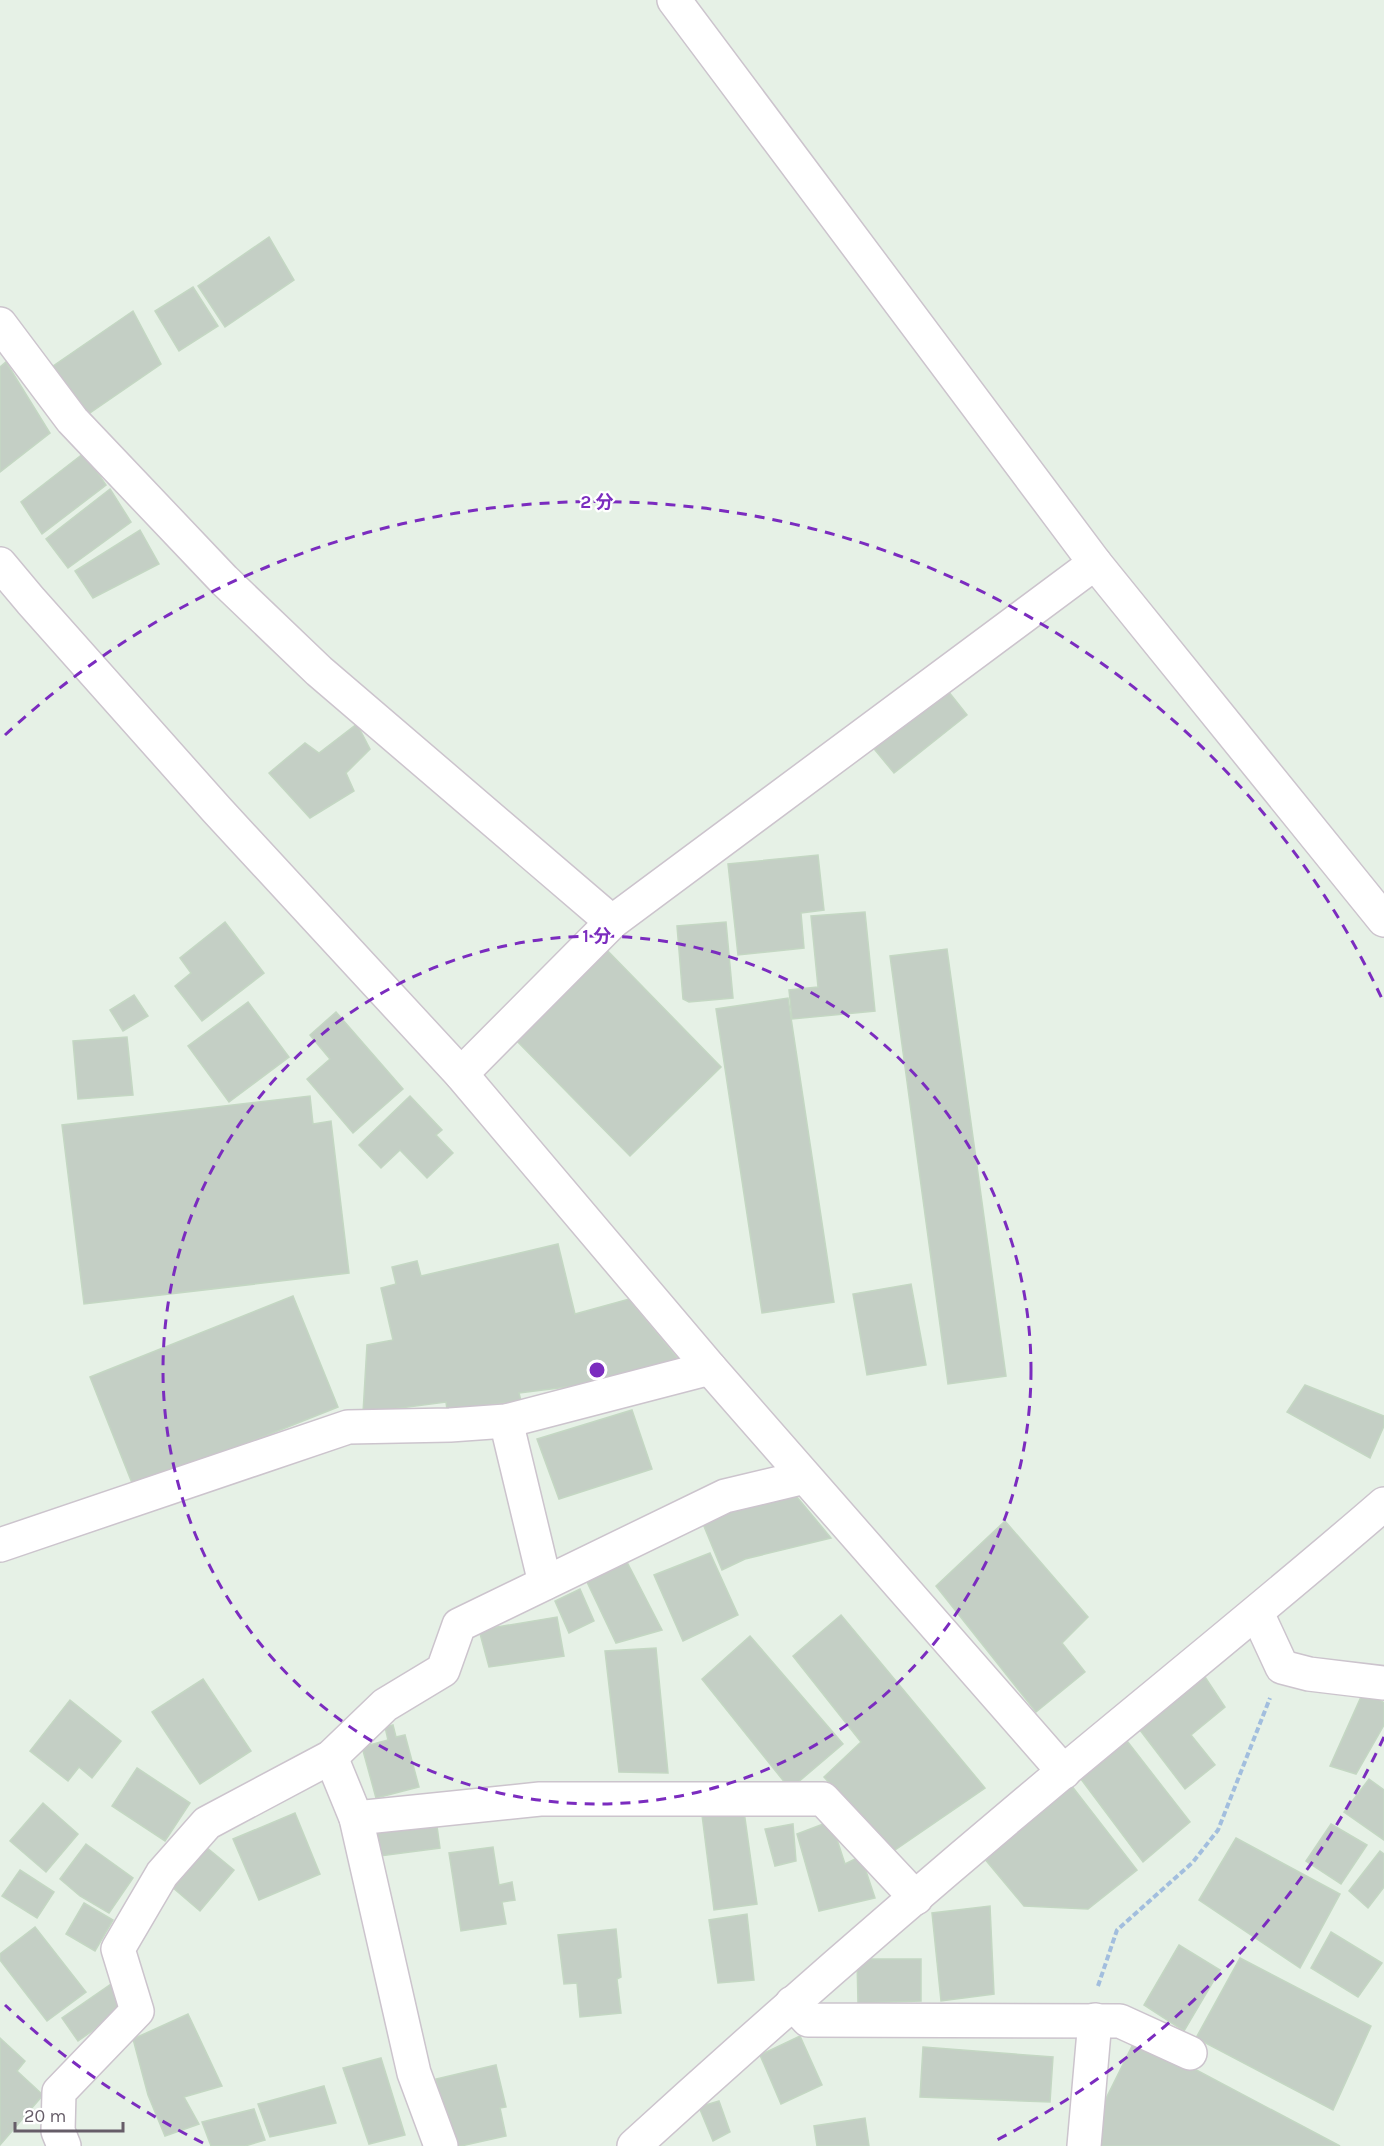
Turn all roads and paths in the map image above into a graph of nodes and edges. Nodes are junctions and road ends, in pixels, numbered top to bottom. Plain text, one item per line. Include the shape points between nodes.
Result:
1 (674, 0) edge
2 (0, 324) edge
3 (1095, 562) junction
4 (0, 564) edge
5 (1384, 920) edge
6 (612, 922) junction
7 (461, 1074) junction
8 (710, 1368) junction
9 (506, 1421) junction
10 (805, 1477) junction
11 (1384, 1504) edge
12 (0, 1545) edge
13 (546, 1583) junction
14 (1257, 1613) junction
15 (1282, 1666) junction
16 (1384, 1683) edge
17 (331, 1757) junction
18 (1064, 1772) junction
19 (356, 1818) junction
20 (916, 1898) junction
21 (792, 2003) junction
22 (1095, 2020) junction
23 (1190, 2052) dead end
24 (64, 2146) edge
25 (441, 2146) edge
26 (633, 2146) edge
27 (1084, 2146) edge

1 - 3 street
2 - 6 street via 72,420 224,580 319,671
3 - 5 street
3 - 6 street
4 - 7 street via 217,810
6 - 7 street
7 - 8 street
8 - 9 street
8 - 10 street
9 - 12 street via 348,1427
9 - 13 street
10 - 13 street via 725,1496
10 - 18 street
11 - 14 street
13 - 17 street via 459,1625 443,1670 385,1705
14 - 15 street
14 - 18 street
15 - 16 street via 1309,1674
15 - 22 path via 1218,1830 1193,1862 1117,1930 1097,1990
17 - 19 street
17 - 24 street via 207,1823 162,1874 118,1949 137,2011 59,2092 58,2131
18 - 20 street
19 - 20 street via 540,1799 823,1799
19 - 25 street via 414,2073
20 - 21 street
21 - 22 street via 808,2020
21 - 26 street
22 - 23 street via 1120,2021
22 - 27 street

